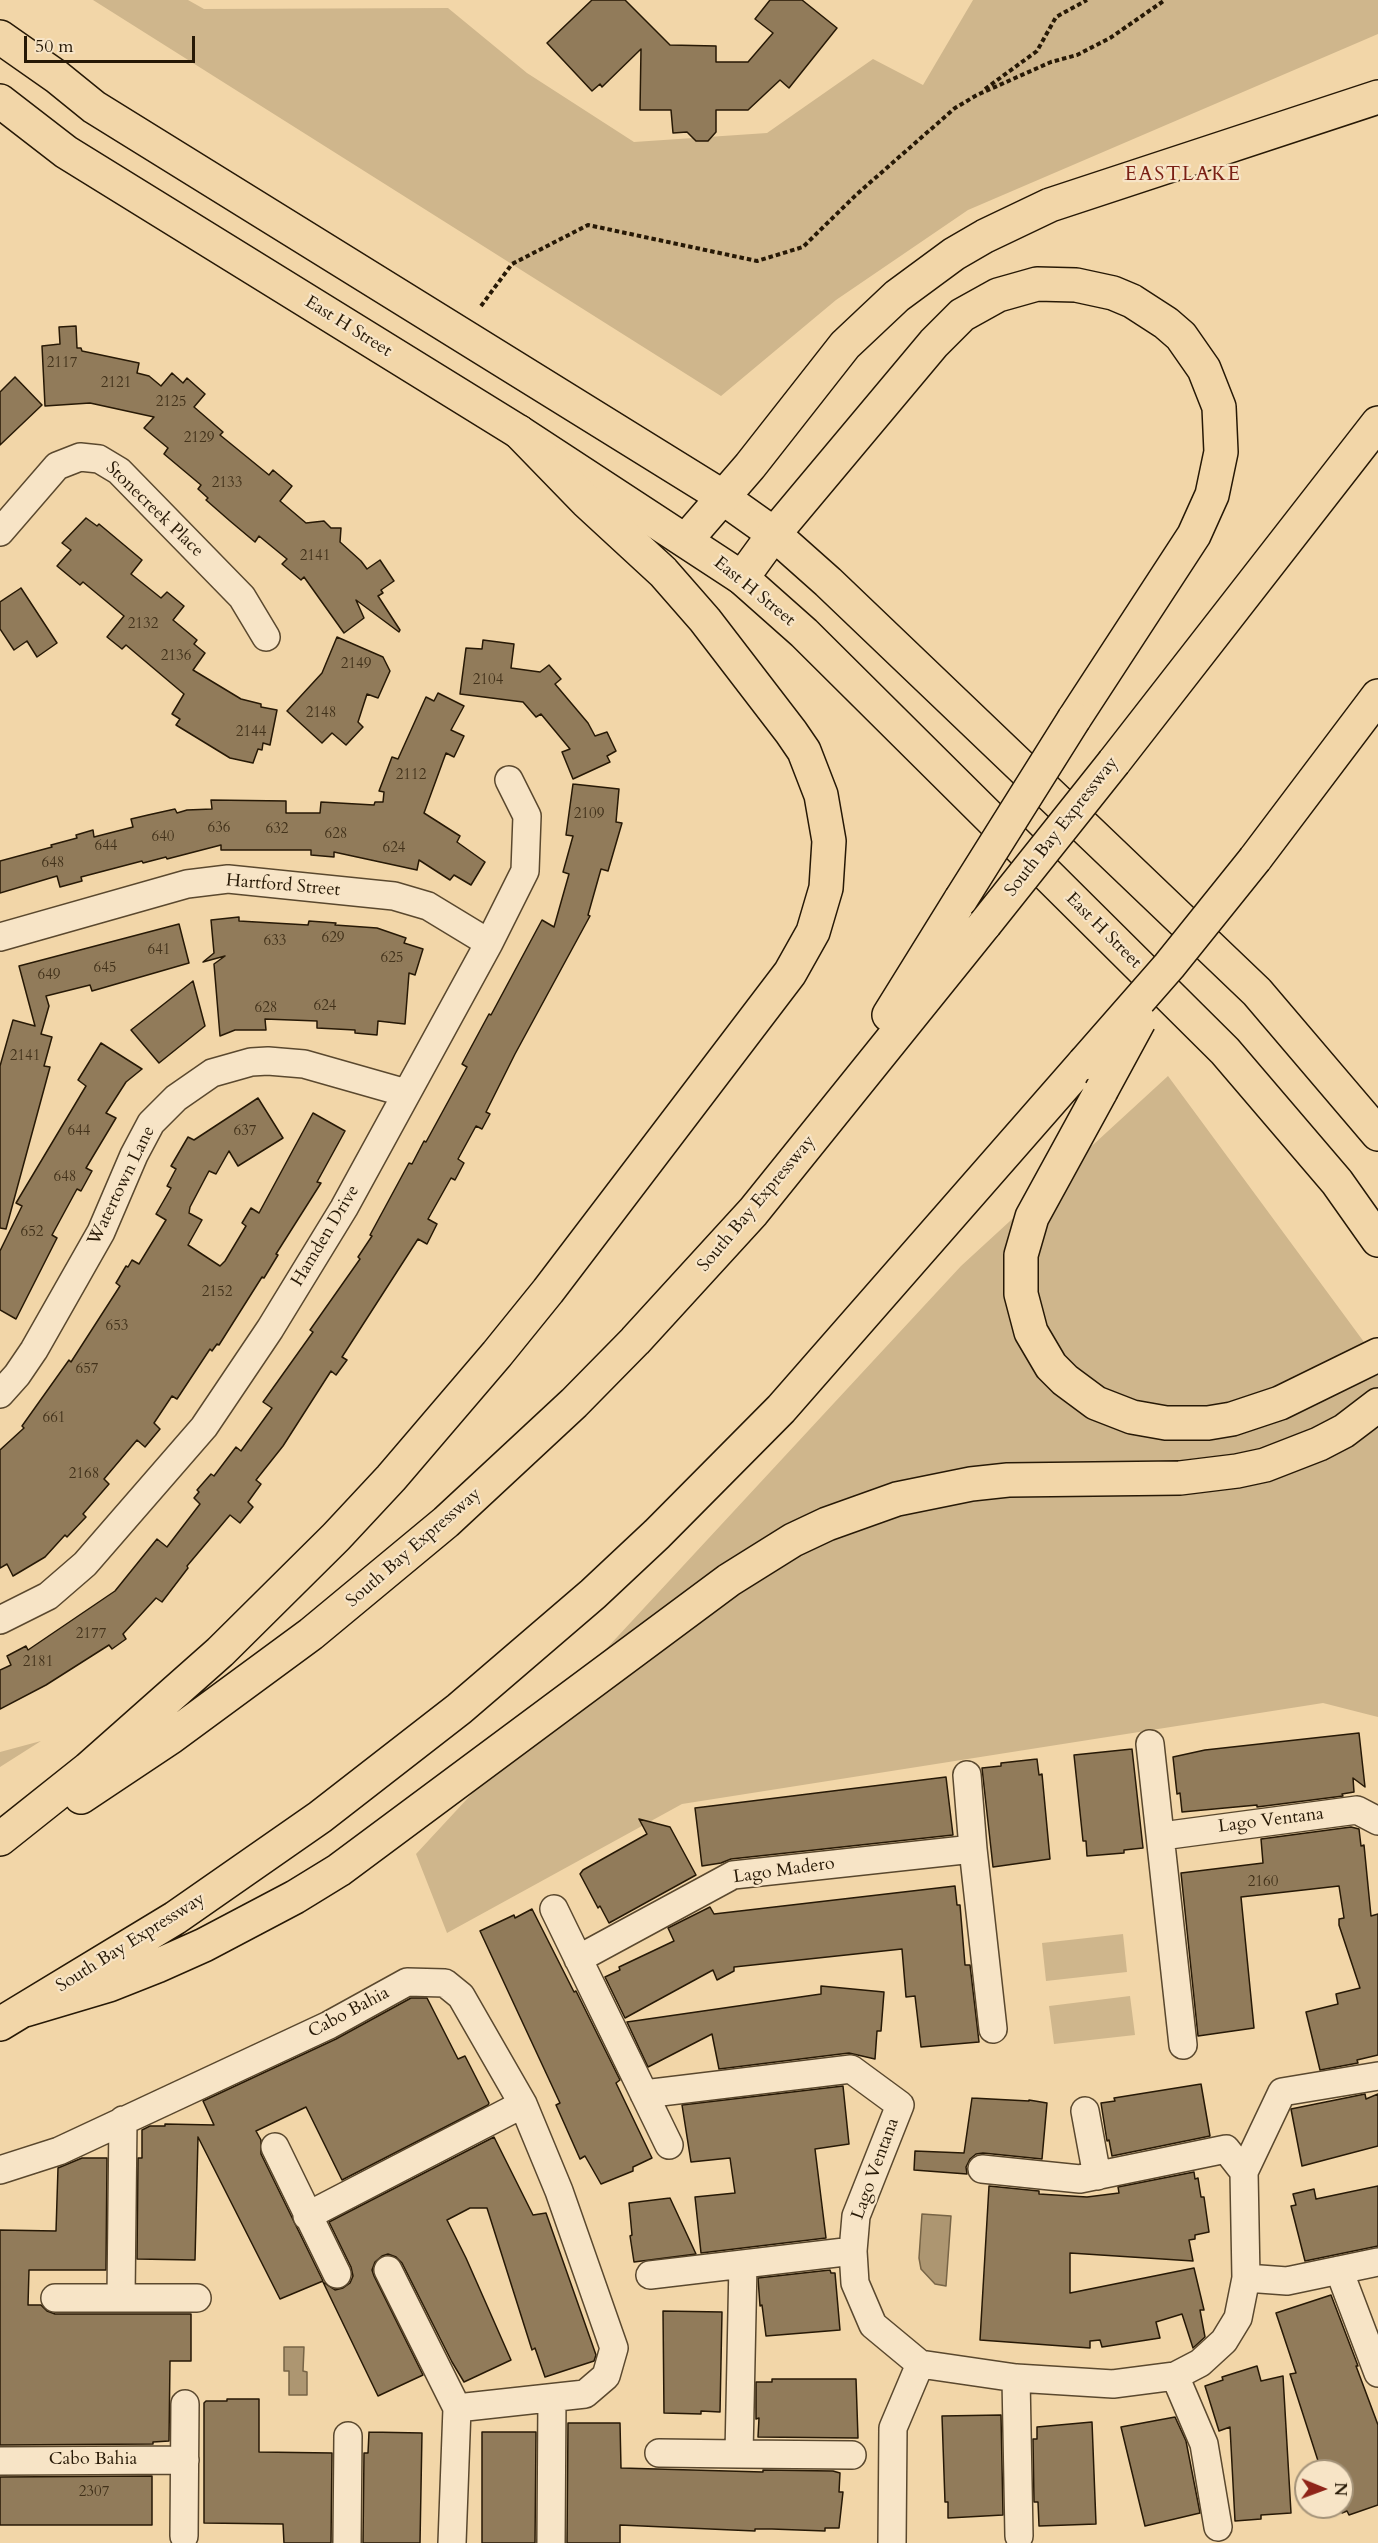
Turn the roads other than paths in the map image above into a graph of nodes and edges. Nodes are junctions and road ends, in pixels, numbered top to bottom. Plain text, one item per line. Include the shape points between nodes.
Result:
1 (0, 37) edge
2 (1378, 97) edge
3 (0, 101) edge
4 (1378, 423) edge
5 (519, 432) junction
6 (723, 498) junction
7 (0, 532) edge
8 (774, 534) junction
9 (686, 540) junction
10 (742, 578) junction
11 (266, 637) dead end
12 (1378, 696) edge
13 (509, 780) dead end
14 (0, 937) edge
15 (489, 943) junction
16 (1169, 966) junction
17 (406, 1093) junction
18 (1378, 1134) edge
19 (809, 1144) junction
20 (1378, 1240) edge
21 (1378, 1355) edge
22 (0, 1394) edge
23 (1378, 1406) edge
24 (0, 1620) edge
25 (1150, 1744) dead end
26 (967, 1775) dead end
27 (1378, 1821) edge
28 (1162, 1836) junction
29 (0, 1839) edge
30 (0, 1848) edge
31 (973, 1849) junction
32 (554, 1909) dead end
33 (578, 1959) junction
34 (12, 2017) edge
35 (993, 2029) dead end
36 (1183, 2045) dead end
37 (1378, 2076) edge
38 (644, 2094) junction
39 (523, 2104) junction
40 (1085, 2112) dead end
41 (123, 2120) junction
42 (669, 2145) dead end
43 (275, 2147) dead end
44 (982, 2169) dead end
45 (0, 2170) edge
46 (1244, 2172) junction
47 (1097, 2176) junction
48 (307, 2216) junction
49 (853, 2251) junction
50 (1378, 2262) edge
51 (743, 2264) junction
52 (388, 2270) dead end
53 (1339, 2270) junction
54 (337, 2274) dead end
55 (650, 2275) dead end
56 (1246, 2278) junction
57 (121, 2297) junction
58 (55, 2298) dead end
59 (197, 2298) dead end
60 (920, 2364) junction
61 (1378, 2373) edge
62 (1175, 2376) junction
63 (1016, 2378) junction
64 (552, 2398) junction
65 (185, 2404) dead end
66 (457, 2408) junction
67 (348, 2436) dead end
68 (659, 2453) dead end
69 (739, 2454) junction
70 (852, 2454) dead end
71 (185, 2460) junction
72 (0, 2461) edge
73 (1218, 2527) dead end
74 (184, 2536) dead end
75 (1019, 2536) dead end
76 (347, 2543) edge
77 (452, 2543) edge
78 (551, 2543) edge
79 (892, 2543) edge

1 - 6 main road via 94,107
2 - 6 main road via 1050,205 954,254 897,296 845,345
3 - 5 main road, East H Street via 66,152
4 - 19 main road, South Bay Expressway, bridge
5 - 9 main road, East H Street
5 - 29 main road via 663,572 705,620 804,751 821,795 829,841 826,888 813,933 790,973 548,1291 391,1478 220,1652 88,1769
6 - 8 main road
6 - 9 main road
7 - 11 street, Stonecreek Place via 57,466 80,457 99,459 118,471 242,597
8 - 10 main road
8 - 18 main road via 1257,992
8 - 19 main road, bridge via 940,336 979,304 1017,288 1076,285 1113,293 1149,311 1194,352 1219,407 1218,473 1194,535 1074,719
9 - 10 main road, East H Street
10 - 20 main road, East H Street via 804,633 1225,1051 1337,1182
12 - 16 main road, South Bay Expressway, bridge
13 - 15 street, Hamden Drive via 527,816 525,871
14 - 15 street, Hartford Street via 188,884 228,879 394,896 428,906
15 - 17 street, Hamden Drive
16 - 21 main road, bridge via 1032,1217 1021,1255 1022,1294 1032,1332 1065,1380 1096,1403 1132,1418 1166,1423 1208,1423 1240,1417 1280,1403
16 - 34 main road, South Bay Expressway, bridge via 781,1409 593,1594 459,1709 320,1817 175,1918
17 - 22 street, Watertown Lane via 304,1064 268,1061 212,1073 176,1098 151,1124 101,1232 34,1350
17 - 24 street, Hamden Drive via 334,1224 204,1427 85,1564 48,1596
19 - 30 main road, South Bay Expressway via 746,1220 635,1341 446,1522 242,1687
23 - 34 main road via 1319,1444 1237,1472 1180,1478 971,1484 897,1499 827,1524 729,1580 339,1870 295,1897 157,1966
25 - 28 street
26 - 31 street
27 - 28 street, Lago Ventana via 1357,1810
28 - 36 street
31 - 33 street, Lago Madero via 733,1875
31 - 35 street
32 - 33 street
33 - 38 street
37 - 46 street via 1282,2092
38 - 42 street
38 - 49 street, Lago Ventana via 851,2069 900,2105 856,2216
39 - 41 street, Cabo Bahia via 461,1996 445,1983 407,1982 329,2025
39 - 48 street
39 - 64 street, Cabo Bahia via 559,2191 614,2348 606,2376 585,2394
40 - 47 street
41 - 45 street, Cabo Bahia via 59,2151
41 - 57 street
43 - 48 street
44 - 47 street via 1080,2179
46 - 47 street via 1226,2149
46 - 56 street
48 - 54 street
49 - 51 street
49 - 60 street, Lago Ventana via 855,2283 873,2325
50 - 53 street
51 - 55 street
51 - 69 street
52 - 66 street
53 - 56 street via 1287,2280
53 - 61 street
56 - 62 street via 1238,2318 1224,2341 1200,2363
57 - 58 street
57 - 59 street
60 - 63 street
60 - 79 street via 893,2428
62 - 63 street via 1113,2384
62 - 73 street via 1203,2444
63 - 75 street
64 - 66 street, Cabo Bahia
64 - 78 street
65 - 71 street
66 - 77 street
67 - 76 street
68 - 69 street
69 - 70 street
71 - 72 street, Cabo Bahia
71 - 74 street

